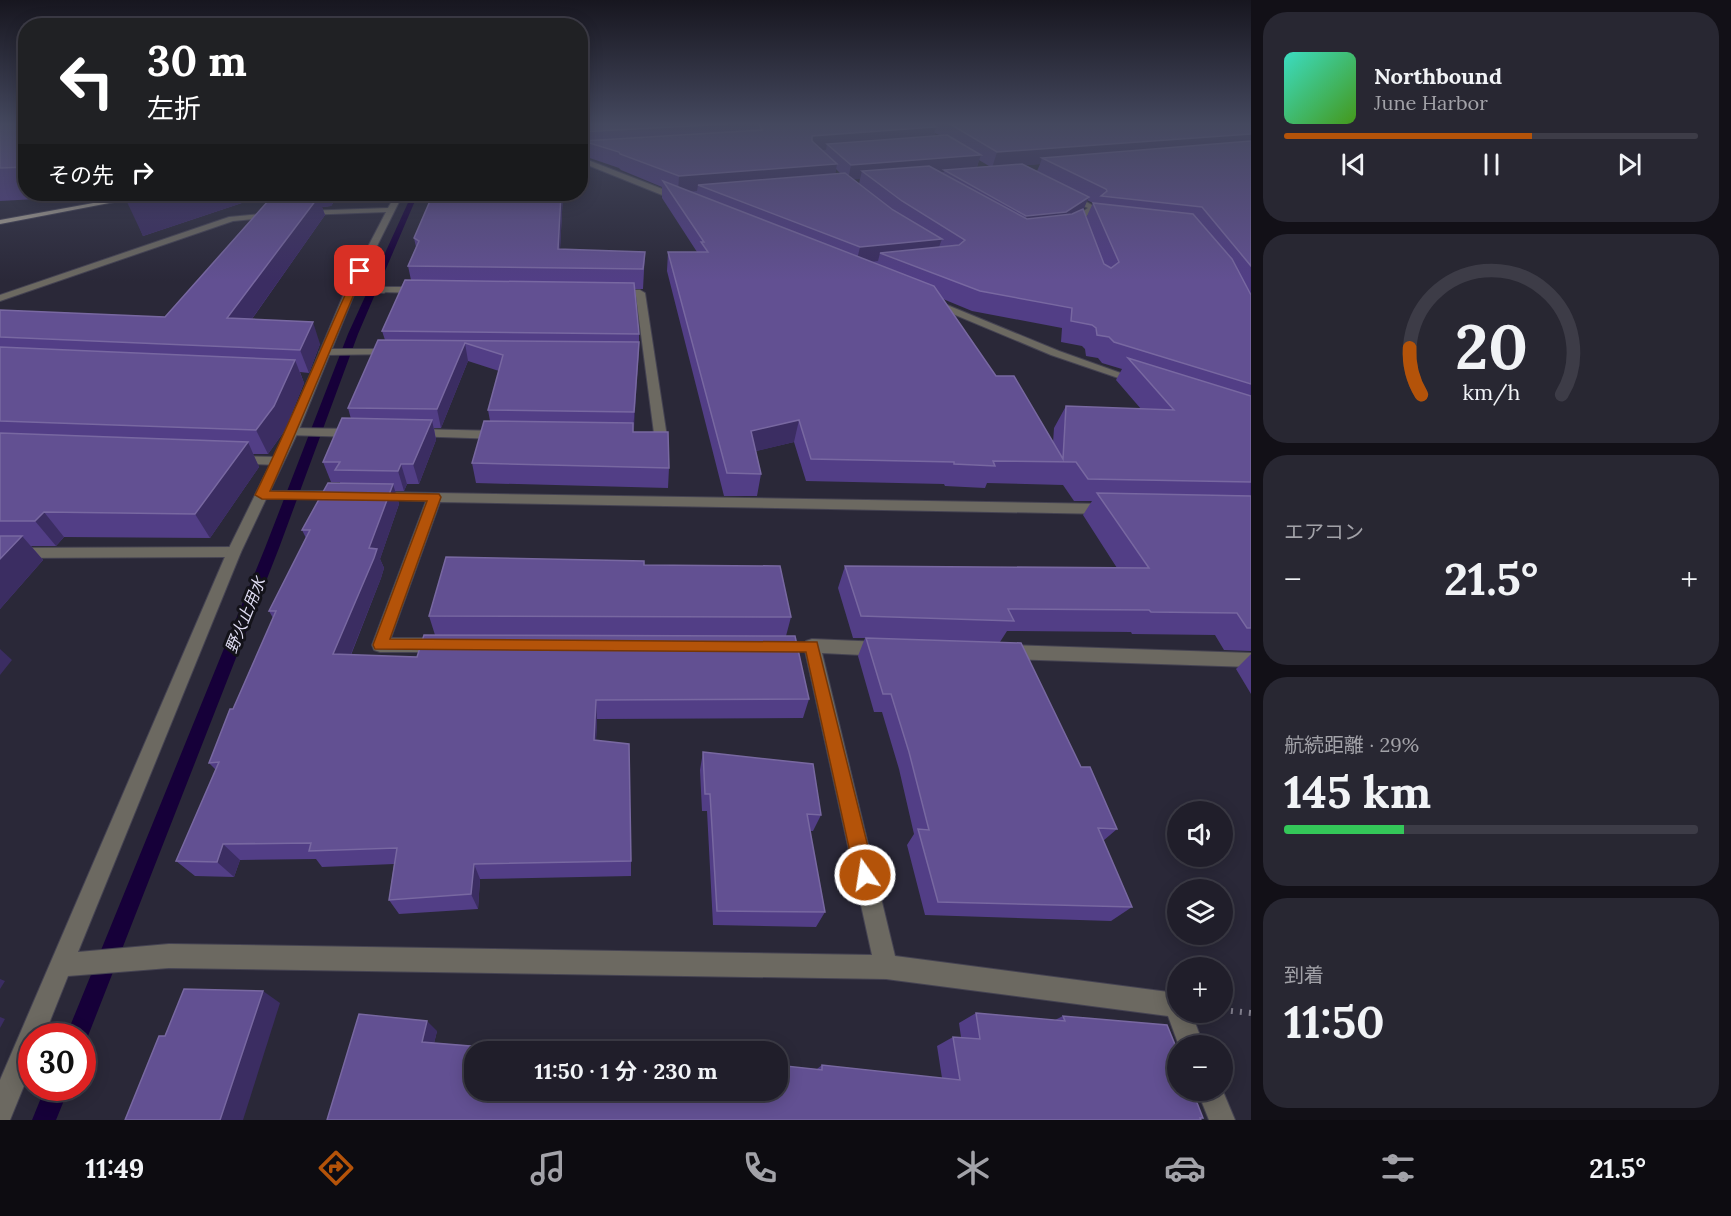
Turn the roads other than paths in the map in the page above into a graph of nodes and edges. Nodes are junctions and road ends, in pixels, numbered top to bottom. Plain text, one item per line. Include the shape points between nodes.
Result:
1 (623, 176) edge
2 (1062, 192) edge
3 (686, 196) edge
4 (675, 197) junction
5 (114, 201) edge
6 (395, 201) edge
7 (695, 205) edge
8 (390, 210) junction
9 (289, 214) edge
10 (278, 215) edge
11 (1079, 217) junction
12 (1093, 218) edge
13 (0, 222) edge
14 (1064, 228) edge
15 (1082, 229) edge
16 (356, 289) junction
17 (430, 290) edge
18 (605, 293) edge
19 (918, 296) edge
20 (0, 298) edge
21 (330, 352) junction
22 (402, 352) edge
23 (1145, 383) edge
24 (296, 432) junction
25 (373, 433) edge
26 (409, 433) edge
27 (517, 435) edge
28 (637, 437) edge
29 (220, 459) edge
30 (277, 461) junction
31 (268, 495) junction
32 (435, 497) junction
33 (1121, 509) edge
34 (234, 552) junction
35 (0, 553) edge
36 (452, 645) edge
37 (895, 649) edge
38 (990, 652) edge
39 (1251, 660) edge
40 (66, 965) junction
41 (886, 967) junction
42 (1167, 1004) edge
43 (1214, 1101) edge
44 (0, 1111) edge
45 (1222, 1120) edge

1 - 4 street
2 - 11 street via 1093,208
3 - 4 street
4 - 7 street
5 - 13 main road
6 - 8 street
8 - 9 street
8 - 16 street
10 - 20 street via 232,219
11 - 12 street
11 - 14 street
11 - 15 street
16 - 17 street
16 - 21 street
18 - 28 street via 640,293 643,355 661,437
19 - 23 street via 1054,353
21 - 22 street
21 - 24 street via 307,378
24 - 25 street
24 - 30 street
26 - 27 street
29 - 30 street
30 - 31 street
31 - 32 street
31 - 34 street
32 - 33 street
32 - 36 street via 380,645
34 - 35 street
34 - 40 street
37 - 41 street via 806,646
38 - 39 street
40 - 41 street via 169,956
40 - 44 street
41 - 42 street
43 - 45 street

